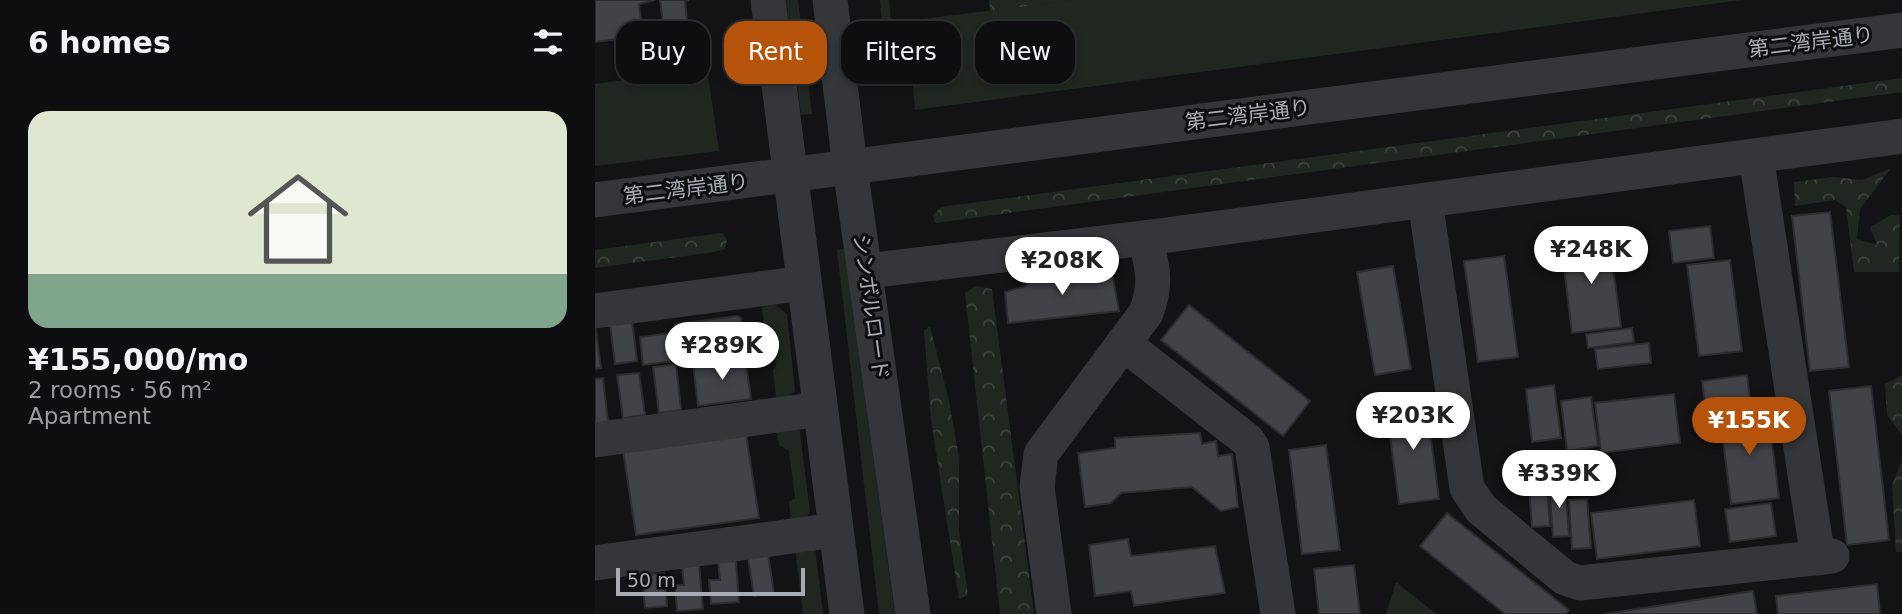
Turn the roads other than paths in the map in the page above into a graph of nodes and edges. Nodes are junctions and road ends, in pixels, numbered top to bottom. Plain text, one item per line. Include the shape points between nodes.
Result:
1 (768, 0) edge
2 (830, 0) edge
3 (1902, 30) edge
4 (1902, 136) edge
5 (1756, 156) junction
6 (851, 167) junction
7 (790, 175) junction
8 (595, 200) edge
9 (1425, 200) junction
10 (1145, 238) junction
11 (866, 271) junction
12 (804, 283) junction
13 (595, 311) edge
14 (1123, 343) junction
15 (820, 409) junction
16 (595, 440) edge
17 (836, 530) junction
18 (595, 563) edge
19 (847, 614) edge
20 (913, 614) edge
21 (1054, 614) edge
22 (1278, 614) edge

1 - 7 street
2 - 6 street, シンボルロード
3 - 6 street, 第二湾岸通り
4 - 5 street
5 - 9 street
5 - 9 street via 1825,557 1580,583 1565,578 1481,509 1467,488
6 - 7 street, 第二湾岸通り
6 - 11 street, シンボルロード
7 - 8 street, 第二湾岸通り
7 - 12 street
9 - 10 street
10 - 11 street
10 - 14 street via 1155,275 1152,297
11 - 20 street, シンボルロード
12 - 13 street
12 - 15 street
14 - 21 street via 1041,454 1037,487
14 - 22 street via 1252,447
15 - 16 street
15 - 17 street
17 - 18 street
17 - 19 street

